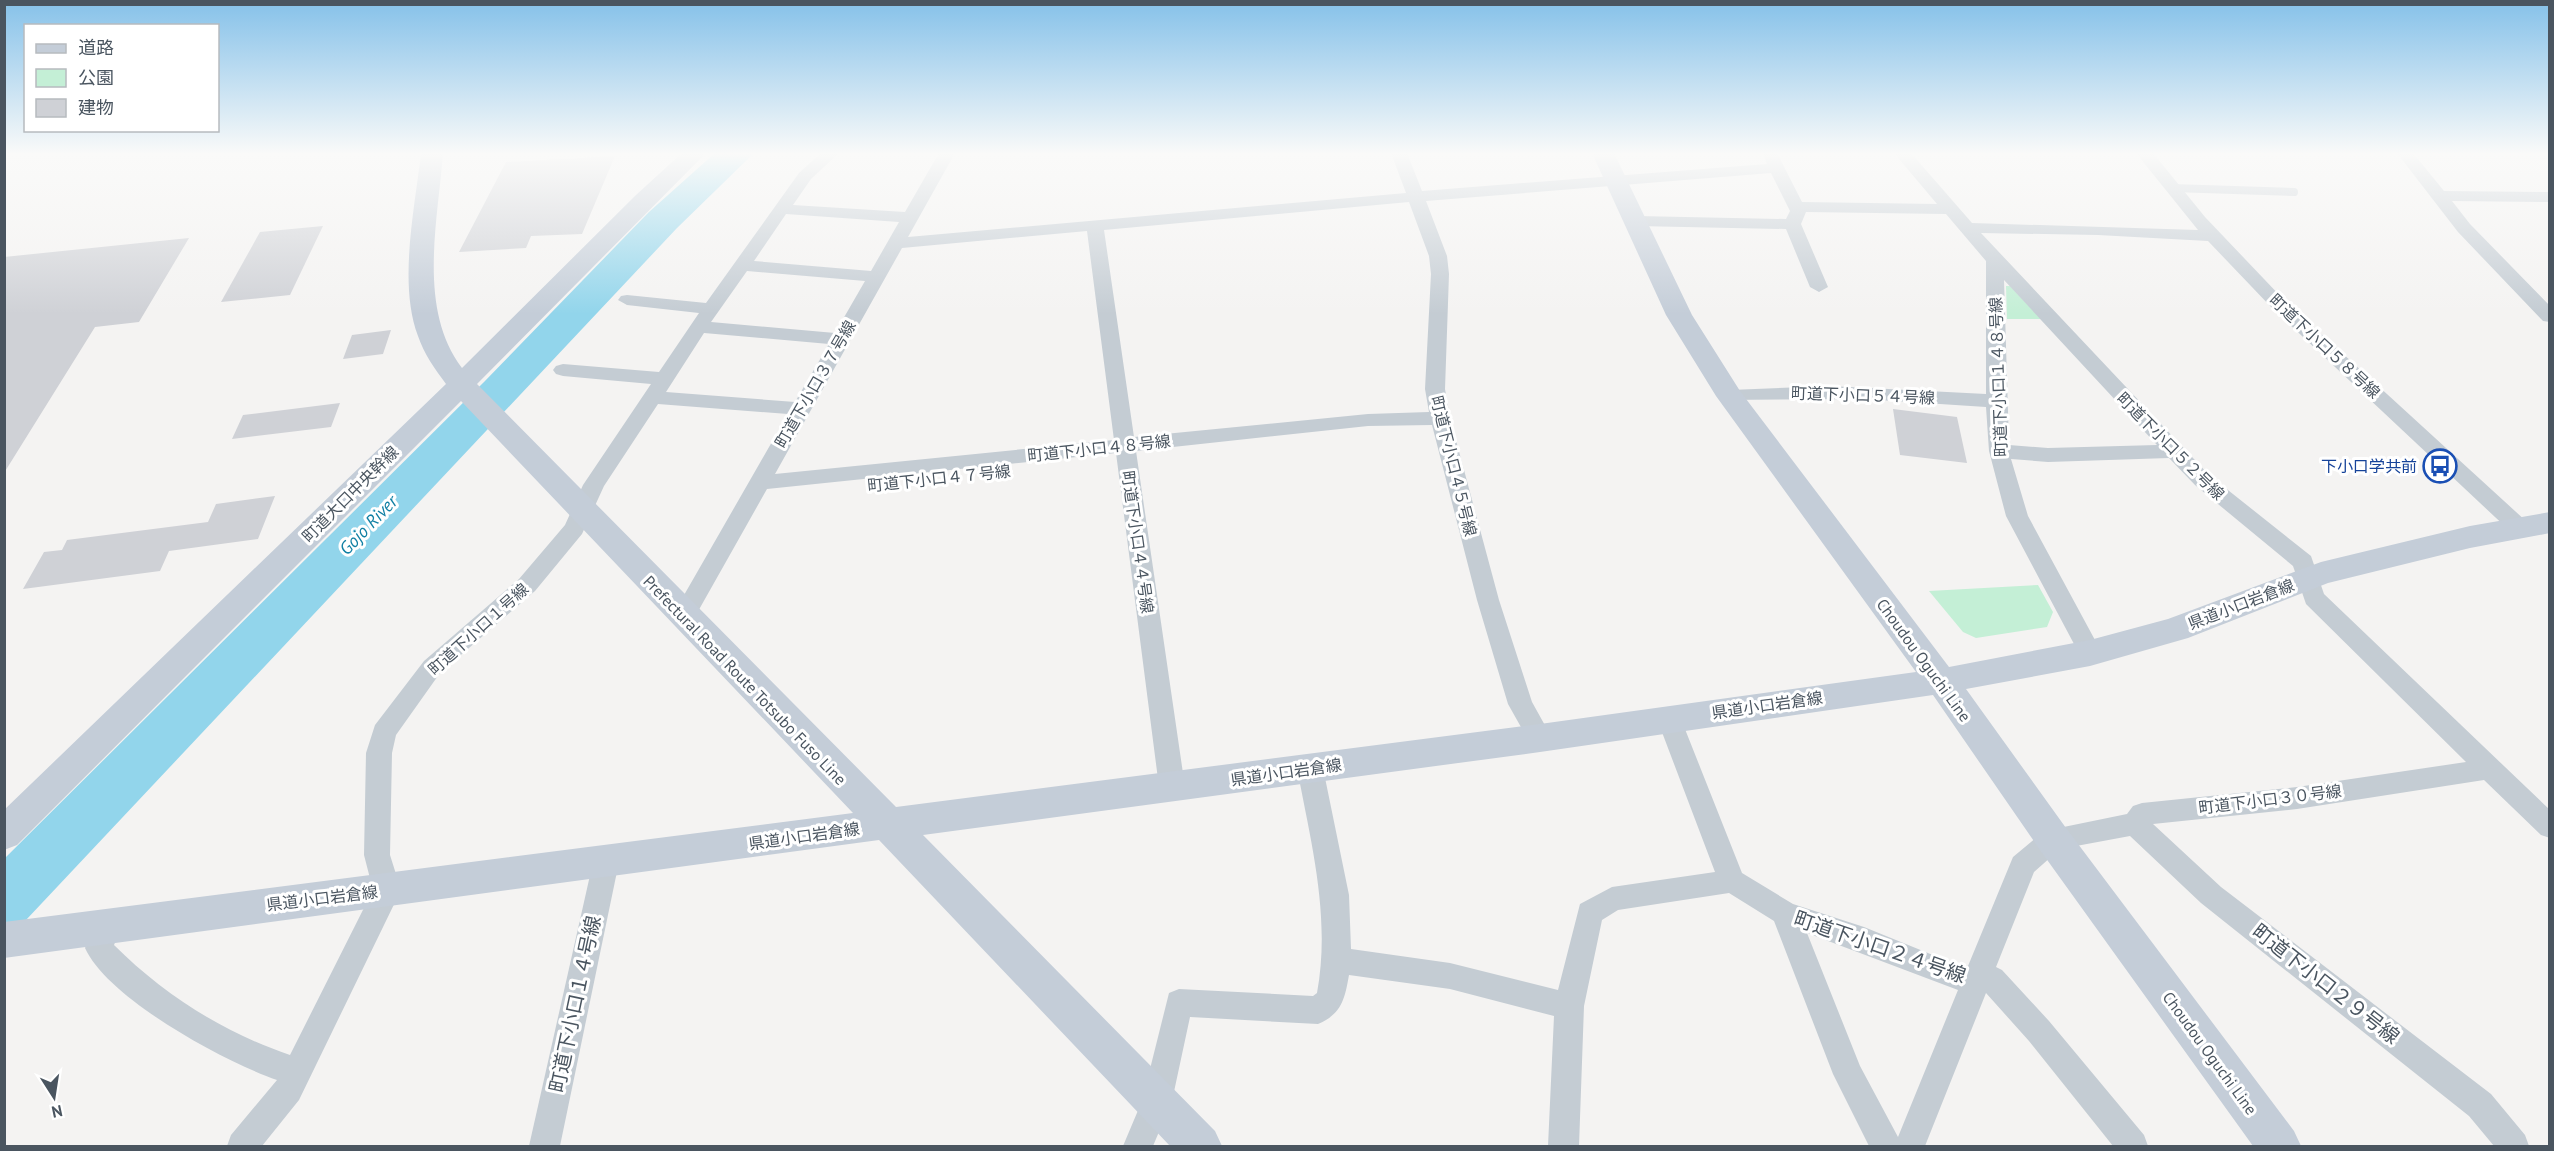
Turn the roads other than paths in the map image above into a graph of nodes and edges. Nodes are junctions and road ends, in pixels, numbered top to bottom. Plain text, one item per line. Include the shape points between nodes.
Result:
1 (429, 207) edge
2 (638, 207) edge
3 (783, 207) edge
4 (917, 207) edge
5 (1308, 207) edge
6 (1420, 207) edge
7 (1630, 207) edge
8 (1796, 207) joint
9 (1950, 207) edge
10 (2188, 207) edge
11 (2447, 207) edge
12 (1952, 209) junction
13 (781, 210) junction
14 (911, 218) junction
15 (1637, 221) junction
16 (1792, 224) junction
17 (1095, 226) junction
18 (1967, 228) junction
19 (2213, 236) junction
20 (896, 243) junction
21 (1995, 260) junction
22 (742, 265) junction
23 (877, 277) junction
24 (1818, 287) dead end
25 (627, 300) dead end
26 (711, 309) junction
27 (2550, 317) edge
28 (699, 327) junction
29 (841, 339) junction
30 (563, 370) dead end
31 (664, 379) junction
32 (465, 390) junction
33 (1730, 396) junction
34 (652, 397) junction
35 (1996, 401) junction
36 (801, 409) junction
37 (1440, 418) junction
38 (1999, 451) junction
39 (2173, 451) junction
40 (1126, 452) junction
41 (755, 491) junction
42 (582, 511) junction
43 (2534, 524) edge
44 (2308, 578) junction
45 (684, 616) junction
46 (2090, 653) junction
47 (1941, 681) junction
48 (1669, 719) junction
49 (1540, 738) junction
50 (1310, 768) junction
51 (2492, 768) junction
52 (1172, 787) junction
53 (2135, 824) junction
54 (886, 825) junction
55 (2550, 827) edge
56 (4, 834) edge
57 (2053, 839) junction
58 (606, 862) junction
59 (1732, 881) junction
60 (387, 890) junction
61 (1785, 913) junction
62 (108, 926) junction
63 (7, 940) edge
64 (1337, 960) junction
65 (1975, 980) junction
66 (1569, 1006) junction
67 (297, 1072) junction
68 (1157, 1101) junction
69 (242, 1146) edge
70 (544, 1146) edge
71 (1138, 1146) edge
72 (1200, 1146) edge
73 (1564, 1146) edge
74 (1886, 1146) edge
75 (1910, 1146) edge
76 (2133, 1146) edge
77 (2279, 1146) edge
78 (2514, 1146) edge

1 - 32 main road, Prefectural Road Route Totsubo Fuso Line via 423,300 434,344
2 - 32 main road, 町道大口中央幹線
3 - 13 street, 町道下小口１号線
4 - 14 street, 町道下小口３７号線
5 - 17 street
6 - 37 street, 町道下小口４５号線 via 1438,256 1440,274 1435,389
7 - 15 main road, Choudou Oguchi Line
8 - 12 street
8 - 16 street
9 - 12 street, 町道下小口５２号線
10 - 19 street, 町道下小口５８号線
11 - 27 street
12 - 18 street, 町道下小口５２号線
13 - 14 street
13 - 22 street, 町道下小口１号線
14 - 20 street, 町道下小口３７号線
15 - 16 street
15 - 33 main road, Choudou Oguchi Line via 1679,315
16 - 24 street
17 - 20 street
17 - 40 street, 町道下小口４４号線
18 - 19 street
18 - 21 street, 町道下小口５２号線
19 - 43 street, 町道下小口５８号線 via 2278,304
20 - 23 street, 町道下小口３７号線
21 - 35 street, 町道下小口１４８号線
21 - 39 street, 町道下小口５２号線
22 - 23 street
22 - 26 street, 町道下小口１号線
23 - 29 street, 町道下小口３７号線
25 - 26 street
26 - 28 street, 町道下小口１号線
28 - 29 street
28 - 31 street, 町道下小口１号線
29 - 36 street, 町道下小口３７号線
30 - 31 street
31 - 34 street, 町道下小口１号線
32 - 42 main road, Prefectural Road Route Totsubo Fuso Line
32 - 56 main road, 町道大口中央幹線
33 - 35 street, 町道下小口５４号線 via 1856,392
33 - 47 main road, Choudou Oguchi Line
34 - 36 street
34 - 42 street, 町道下小口１号線 via 594,485
35 - 38 street, 町道下小口１４８号線
36 - 41 street, 町道下小口３７号線
37 - 40 street, 町道下小口４８号線 via 1368,420
37 - 49 street, 町道下小口４５号線 via 1520,704
38 - 39 street via 2048,455
38 - 46 street, 町道下小口１４８号線 via 2017,516
39 - 44 street, 町道下小口５２号線 via 2225,501 2303,562
40 - 41 street, 町道下小口４７号線
40 - 52 street, 町道下小口４４号線
41 - 45 street, 町道下小口３７号線
42 - 45 main road, Prefectural Road Route Totsubo Fuso Line
42 - 60 street, 町道下小口１号線 via 574,529 527,585 432,666 384,732 379,753 377,855
43 - 44 main road, 県道小口岩倉線
44 - 46 main road, 県道小口岩倉線 via 2176,629
44 - 51 street, 町道下小口５２号線 via 2314,598
45 - 54 main road, Prefectural Road Route Totsubo Fuso Line
46 - 47 main road, 県道小口岩倉線
47 - 48 main road, 県道小口岩倉線
47 - 57 main road, Choudou Oguchi Line
48 - 49 main road, 県道小口岩倉線
48 - 59 street
49 - 50 main road, 県道小口岩倉線
50 - 52 main road, 県道小口岩倉線
50 - 64 street via 1335,895
51 - 53 street, 町道下小口３０号線 via 2297,798 2142,814
51 - 55 street, 町道下小口５２号線
52 - 54 main road, 県道小口岩倉線
53 - 57 street, 町道下小口３０号線
53 - 78 street, 町道下小口２９号線 via 2211,895 2480,1105
54 - 58 main road, 県道小口岩倉線
54 - 68 main road, Prefectural Road Route Totsubo Fuso Line
57 - 65 street via 2023,865
57 - 77 main road, Choudou Oguchi Line
58 - 60 main road, 県道小口岩倉線
58 - 70 street, 町道下小口１４号線
59 - 61 street, 町道下小口２４号線
59 - 66 street via 1612,899 1590,913
60 - 62 main road, 県道小口岩倉線
60 - 67 street
61 - 65 street, 町道下小口２４号線 via 1949,975
61 - 74 street via 1848,1074
62 - 63 main road, 県道小口岩倉線
62 - 67 street via 99,948 119,971 163,1008 268,1064
64 - 66 street via 1450,976
64 - 68 street via 1330,1000 1318,1010 1179,1003
65 - 75 street
65 - 76 street, 町道下小口２４号線 via 1992,979
66 - 73 street
67 - 69 street via 288,1090
68 - 71 street
68 - 72 main road, Prefectural Road Route Totsubo Fuso Line

